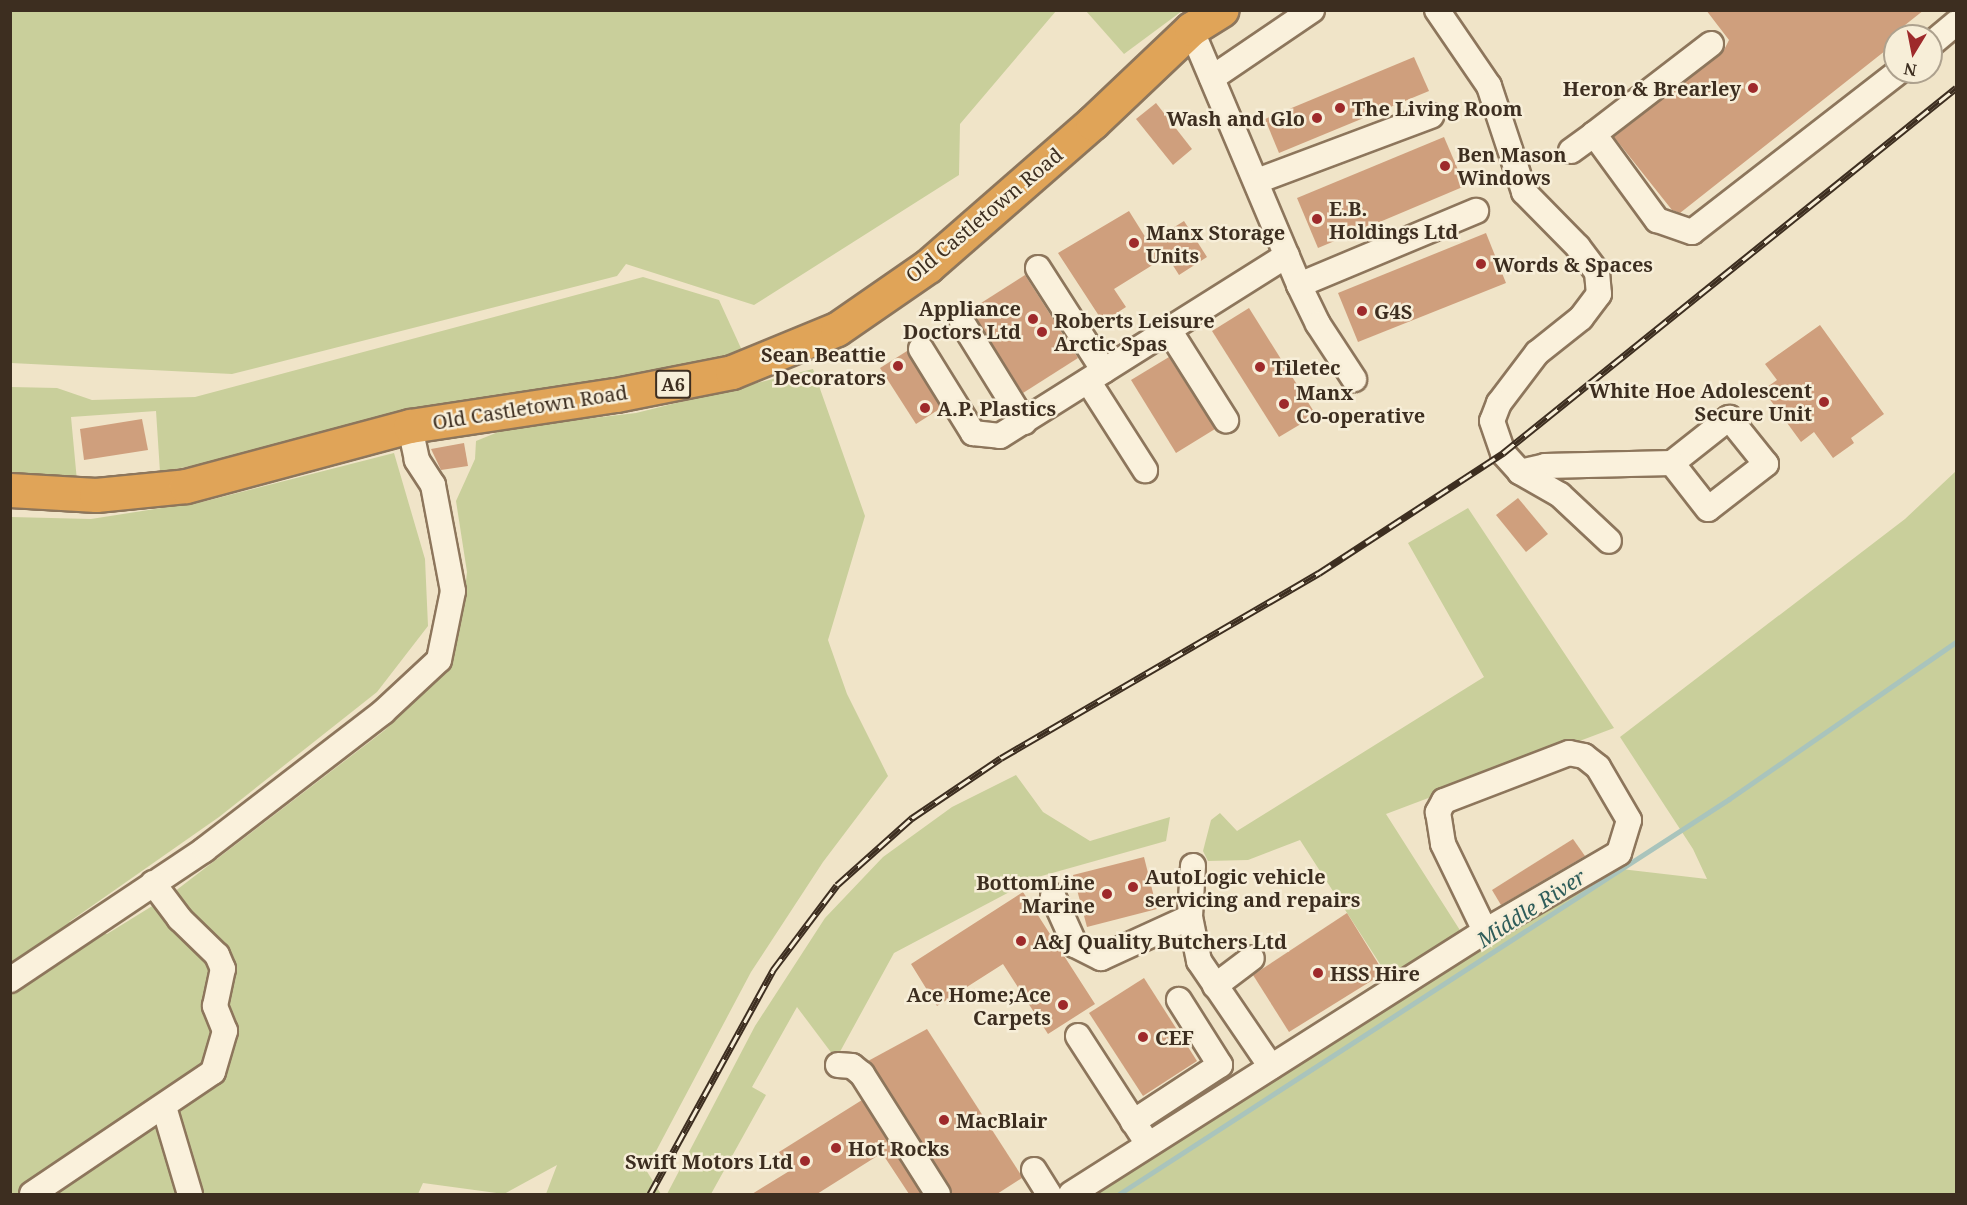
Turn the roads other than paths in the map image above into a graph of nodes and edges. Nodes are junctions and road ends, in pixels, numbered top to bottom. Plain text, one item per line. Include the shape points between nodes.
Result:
1 (1221, 10) edge
2 (1312, 10) edge
3 (1437, 10) edge
4 (1956, 23) edge
5 (1191, 29) junction
6 (1943, 34) edge
7 (1711, 45) dead end
8 (1212, 78) junction
9 (1883, 84) edge
10 (1431, 116) dead end
11 (1594, 134) junction
12 (1570, 151) dead end
13 (1257, 181) junction
14 (1476, 211) dead end
15 (1287, 255) junction
16 (1038, 268) dead end
17 (1299, 285) junction
18 (962, 322) dead end
19 (1169, 330) junction
20 (921, 349) dead end
21 (1096, 376) junction
22 (1354, 379) dead end
23 (1226, 420) dead end
24 (1024, 422) junction
25 (410, 426) junction
26 (1672, 463) dead end
27 (1145, 470) dead end
28 (1520, 472) junction
29 (10, 490) edge
30 (1609, 542) dead end
31 (1193, 866) dead end
32 (153, 883) junction
33 (1053, 896) dead end
34 (1190, 917) junction
35 (1476, 936) junction
36 (1252, 958) dead end
37 (10, 980) edge
38 (1215, 986) junction
39 (1179, 1000) dead end
40 (1078, 1036) dead end
41 (838, 1065) dead end
42 (1271, 1067) junction
43 (1209, 1072) junction
44 (1224, 1097) junction
45 (164, 1107) junction
46 (1133, 1122) junction
47 (1148, 1145) junction
48 (1034, 1170) dead end
49 (32, 1194) edge
50 (190, 1194) edge
51 (938, 1194) edge
52 (1049, 1194) edge
53 (1071, 1194) edge

1 - 5 highway, Old Castletown Road / A6
2 - 8 street
3 - 28 street via 1489,86 1524,192 1597,272 1599,294 1581,318 1537,353 1499,403 1492,421 1503,453
4 - 6 street
5 - 8 street
5 - 25 highway, Old Castletown Road / A6 via 1092,123 928,266 837,329 732,372 616,395
7 - 11 street
8 - 13 street
9 - 11 street via 1692,232 1657,220
10 - 13 street
11 - 12 street
13 - 15 street
14 - 17 street
15 - 17 street
15 - 19 street
16 - 21 street
17 - 22 street via 1318,324
18 - 24 street
19 - 21 street
19 - 23 street
20 - 24 street via 974,433 1000,436
21 - 24 street
21 - 27 street
25 - 29 highway, Old Castletown Road / A6 via 186,486 96,495
25 - 32 street via 417,460 433,486 453,591 439,660 374,719 204,850
26 - 28 street via 1545,466
28 - 30 street via 1560,495
31 - 34 street
32 - 37 street
32 - 45 street via 180,920 217,955 223,969 215,1006 225,1031 213,1072
33 - 34 street via 1076,945 1101,958
34 - 38 street via 1199,961
35 - 35 street via 1443,844 1438,812 1444,801 1569,753 1584,756 1598,767 1629,820 1619,853
35 - 42 street
36 - 38 street
38 - 42 street
39 - 43 street via 1220,1065
40 - 46 street
41 - 51 street via 852,1065 862,1074
42 - 44 street
43 - 44 street
43 - 46 street
44 - 47 street
45 - 49 street
45 - 50 street
46 - 47 street
47 - 53 street
48 - 52 street

